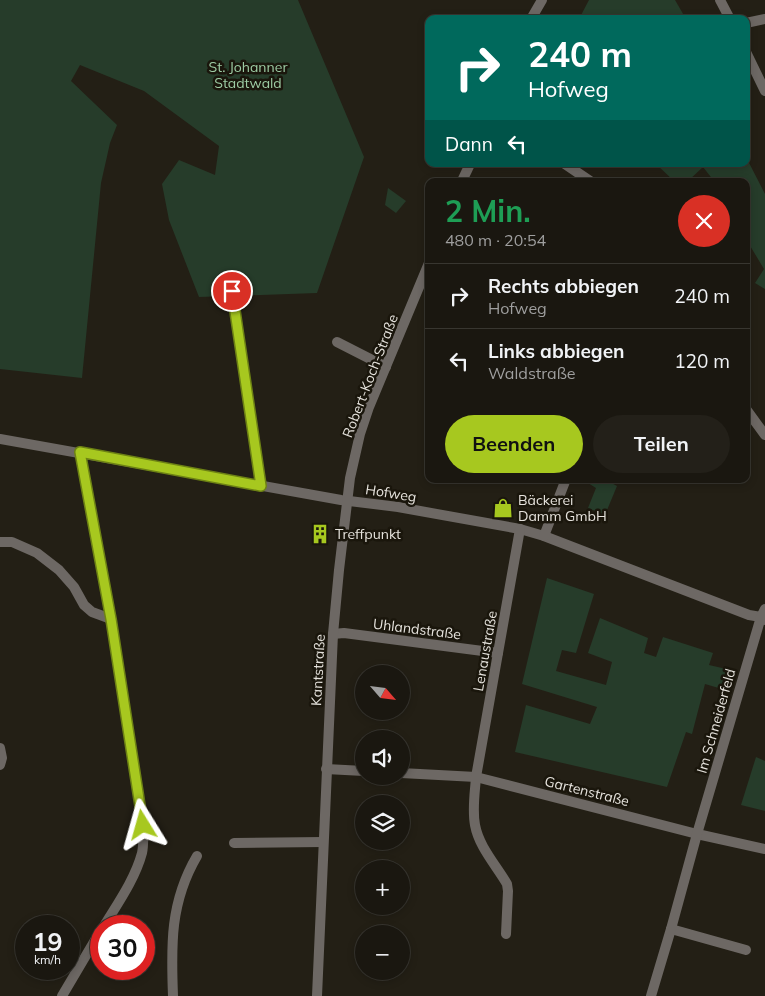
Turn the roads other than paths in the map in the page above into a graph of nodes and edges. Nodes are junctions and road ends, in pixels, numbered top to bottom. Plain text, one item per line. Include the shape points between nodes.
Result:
1 (542, 0) edge
2 (720, 0) edge
3 (533, 15) edge
4 (728, 15) edge
5 (765, 19) edge
6 (750, 22) edge
7 (750, 60) edge
8 (765, 91) edge
9 (569, 167) edge
10 (586, 178) edge
11 (425, 273) edge
12 (232, 291) dead end
13 (337, 342) dead end
14 (386, 367) junction
15 (750, 414) edge
16 (765, 435) edge
17 (0, 439) edge
18 (80, 452) junction
19 (564, 483) edge
20 (261, 486) junction
21 (347, 501) junction
22 (520, 529) junction
23 (544, 536) junction
24 (0, 542) edge
25 (764, 615) edge
26 (111, 619) junction
27 (333, 634) junction
28 (498, 653) junction
29 (0, 748) edge
30 (0, 765) edge
31 (326, 769) junction
32 (355, 771) edge
33 (410, 773) edge
34 (476, 777) junction
35 (697, 834) junction
36 (323, 842) junction
37 (234, 843) dead end
38 (765, 849) edge
39 (197, 856) dead end
40 (111, 915) edge
41 (671, 929) junction
42 (506, 934) dead end
43 (90, 949) edge
44 (746, 950) dead end
45 (62, 996) edge
46 (174, 996) edge
47 (317, 996) edge
48 (651, 996) edge

1 - 3 street
2 - 4 street
5 - 6 street
7 - 8 street
9 - 10 street
11 - 14 street, Robert-Koch-Straße
12 - 20 street
13 - 14 street
14 - 21 street, Robert-Koch-Straße via 360,434
15 - 16 street
17 - 18 street, Hofweg
18 - 20 street, Hofweg
18 - 26 street
19 - 23 street
20 - 21 street, Hofweg
21 - 22 street, Hofweg
21 - 27 street, Kantstraße
22 - 23 street, Hofweg
22 - 28 street, Lenaustraße
23 - 25 street, Hofweg via 749,615
24 - 26 street via 12,542 37,553 74,587 84,605 92,612
25 - 35 street, Im Schneiderfeld
26 - 40 street via 138,785 143,837 137,867
27 - 28 street, Uhlandstraße
27 - 31 street, Kantstraße
28 - 34 street, Lenaustraße
29 - 30 street
31 - 32 street
31 - 36 street, Kantstraße
33 - 34 street, Gartenstraße
34 - 35 street, Gartenstraße
34 - 42 street, Lenaustraße via 474,812 478,835 507,884
35 - 38 street, Gartenstraße
35 - 41 street, Im Schneiderfeld
36 - 37 street
36 - 47 street, Kantstraße
39 - 46 street via 188,870 174,916
41 - 44 street
41 - 48 street, Im Schneiderfeld
43 - 45 street

